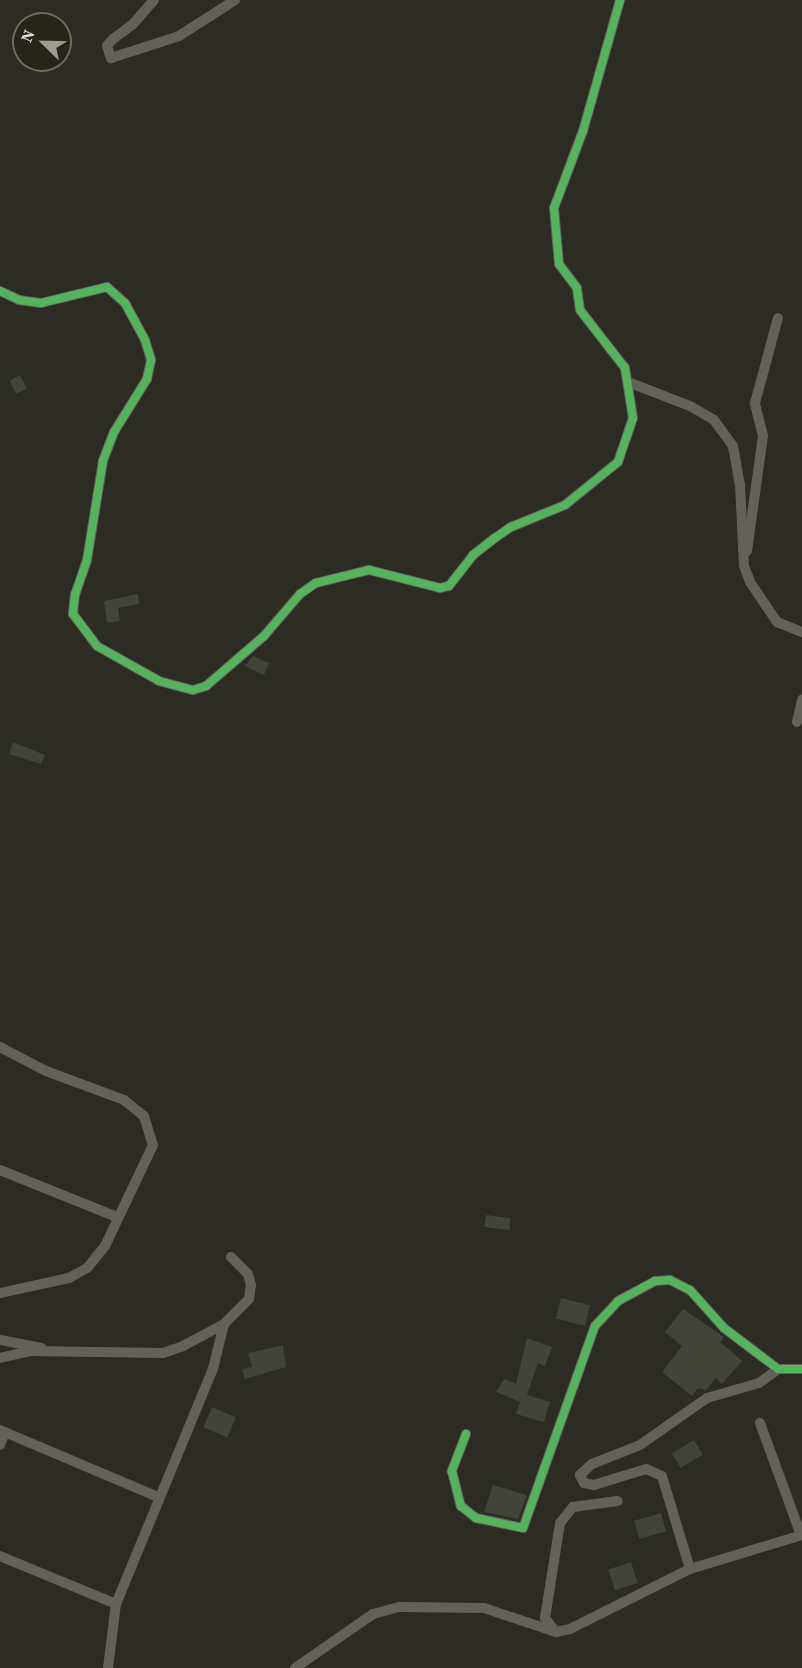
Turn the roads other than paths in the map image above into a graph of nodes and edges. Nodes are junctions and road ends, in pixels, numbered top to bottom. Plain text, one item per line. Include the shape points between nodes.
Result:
1 (154, 0) edge
2 (235, 0) edge
3 (621, 0) edge
4 (0, 291) edge
5 (778, 318) dead end
6 (628, 381) junction
7 (744, 566) junction
8 (802, 632) edge
9 (802, 700) edge
10 (797, 722) dead end
11 (0, 1047) edge
12 (0, 1170) edge
13 (117, 1217) junction
14 (231, 1257) dead end
15 (0, 1293) edge
16 (224, 1324) junction
17 (0, 1340) edge
18 (51, 1351) junction
19 (0, 1358) edge
20 (778, 1369) junction
21 (802, 1369) edge
22 (760, 1423) dead end
23 (3, 1431) edge
24 (466, 1434) dead end
25 (0, 1445) edge
26 (158, 1497) junction
27 (618, 1501) dead end
28 (801, 1535) edge
29 (0, 1556) edge
30 (690, 1569) junction
31 (116, 1604) junction
32 (556, 1632) junction
33 (108, 1668) edge
34 (295, 1668) edge

1 - 2 street via 107,46 111,58 179,36
3 - 6 street via 583,131 554,208 559,264 577,288 580,310 592,322 608,351 625,368
4 - 6 street via 19,300 41,303 107,287 125,303 145,340 151,360 147,379 114,432 103,461 87,560 73,614 97,646 179,689 206,686 264,636 300,594 316,583 369,570 440,588 455,582 473,555 495,538 511,527 565,505 618,462 633,418
5 - 7 street via 755,403 763,436 762,453
6 - 7 street via 714,420 733,446 740,484
7 - 8 street via 777,622
9 - 10 street
11 - 13 street via 46,1071 124,1100 144,1116 153,1145
12 - 13 street
13 - 15 street via 105,1246 87,1268 69,1278
14 - 16 street via 248,1274 251,1286 249,1299
16 - 18 street via 163,1353
16 - 26 street via 213,1369
17 - 18 street
18 - 19 street
20 - 21 street
20 - 24 street via 724,1328 690,1290 670,1280 655,1281 618,1301 595,1326 523,1528 476,1518 461,1506 452,1471
20 - 30 street via 759,1383 707,1398 640,1445 592,1464 580,1475 584,1483 594,1485 646,1469 662,1476
22 - 28 street
23 - 25 street
23 - 26 street
26 - 31 street
27 - 32 street via 573,1507 560,1523 544,1618
28 - 30 street
29 - 31 street
30 - 32 street via 570,1629
31 - 33 street
32 - 34 street via 484,1608 400,1607 373,1614

